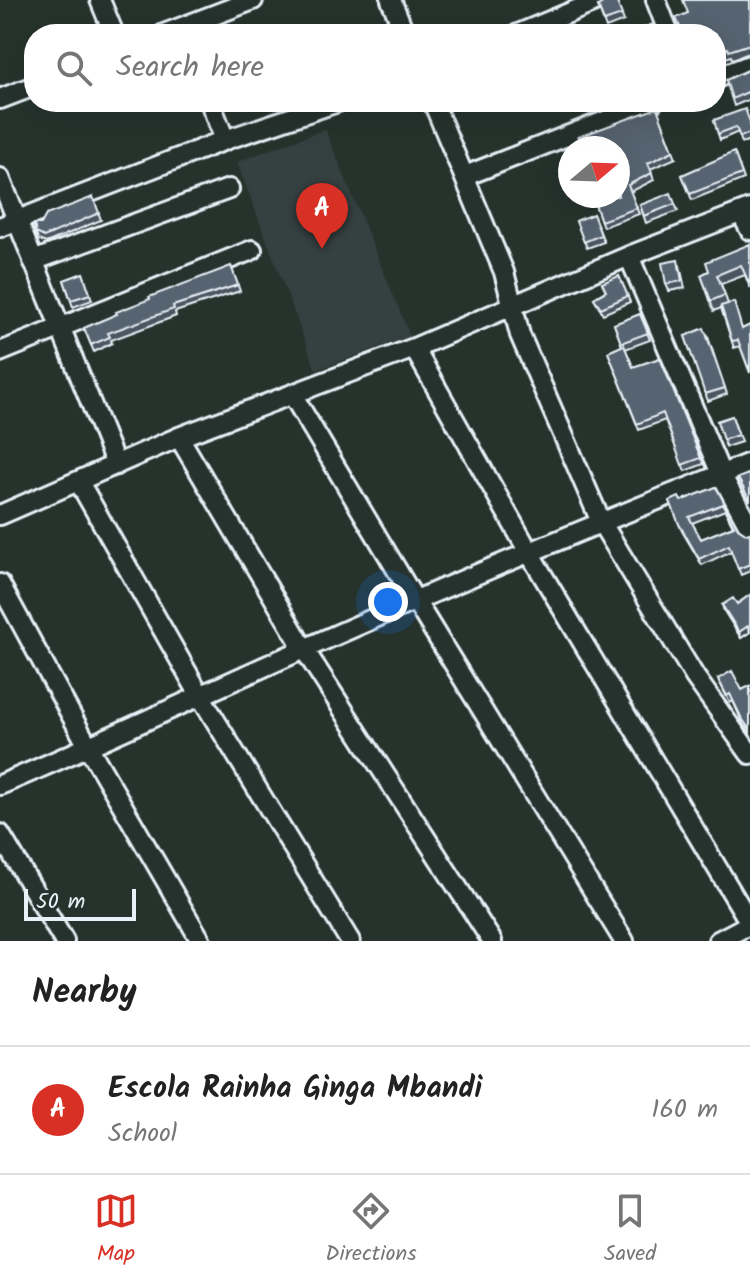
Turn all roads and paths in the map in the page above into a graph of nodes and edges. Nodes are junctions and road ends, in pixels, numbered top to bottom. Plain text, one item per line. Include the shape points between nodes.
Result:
1 (100, 0) edge
2 (253, 0) edge
3 (391, 0) edge
4 (600, 0) edge
5 (656, 0) edge
6 (110, 24) edge
7 (196, 24) edge
8 (401, 24) edge
9 (542, 24) edge
10 (665, 24) edge
11 (750, 65) edge
12 (726, 74) edge
13 (24, 90) edge
14 (0, 99) edge
15 (214, 112) edge
16 (308, 112) edge
17 (437, 112) edge
18 (628, 112) edge
19 (225, 140) junction
20 (465, 176) junction
21 (0, 178) edge
22 (229, 189) dead end
23 (746, 211) edge
24 (8, 223) edge
25 (750, 230) edge
26 (252, 250) dead end
27 (629, 256) junction
28 (33, 261) junction
29 (512, 305) junction
30 (60, 328) junction
31 (414, 348) junction
32 (0, 352) edge
33 (292, 394) junction
34 (179, 437) junction
35 (750, 463) edge
36 (116, 465) junction
37 (721, 474) junction
38 (79, 482) junction
39 (0, 515) edge
40 (601, 522) junction
41 (750, 528) edge
42 (530, 554) junction
43 (0, 584) edge
44 (416, 602) junction
45 (304, 649) junction
46 (201, 697) junction
47 (89, 748) junction
48 (750, 754) edge
49 (0, 785) edge
50 (0, 834) edge
51 (750, 924) edge
52 (64, 941) edge
53 (201, 941) edge
54 (350, 941) edge
55 (492, 941) edge
56 (624, 941) edge
57 (718, 941) edge

1 - 6 street
2 - 7 street
3 - 8 street
4 - 9 street
5 - 10 street
11 - 12 street
13 - 14 street
15 - 19 street
16 - 19 street
17 - 20 street
18 - 20 street
19 - 24 street
20 - 29 street
21 - 24 street
22 - 28 street
23 - 25 street
23 - 27 street
24 - 28 street
26 - 30 street
27 - 29 street
27 - 37 street
28 - 30 street
29 - 31 street
29 - 40 street
30 - 32 street
30 - 36 street
31 - 33 street
31 - 42 street
33 - 34 street
33 - 44 street
34 - 36 street
34 - 45 street
35 - 37 street
36 - 38 street
37 - 40 street
37 - 41 street
38 - 39 street
38 - 46 street
40 - 42 street
40 - 48 street via 695,677
42 - 44 street
42 - 51 street
43 - 47 street
44 - 45 street
44 - 56 street
45 - 46 street
45 - 55 street
46 - 47 street
46 - 54 street
47 - 49 street
47 - 53 street
50 - 52 street
51 - 57 street

